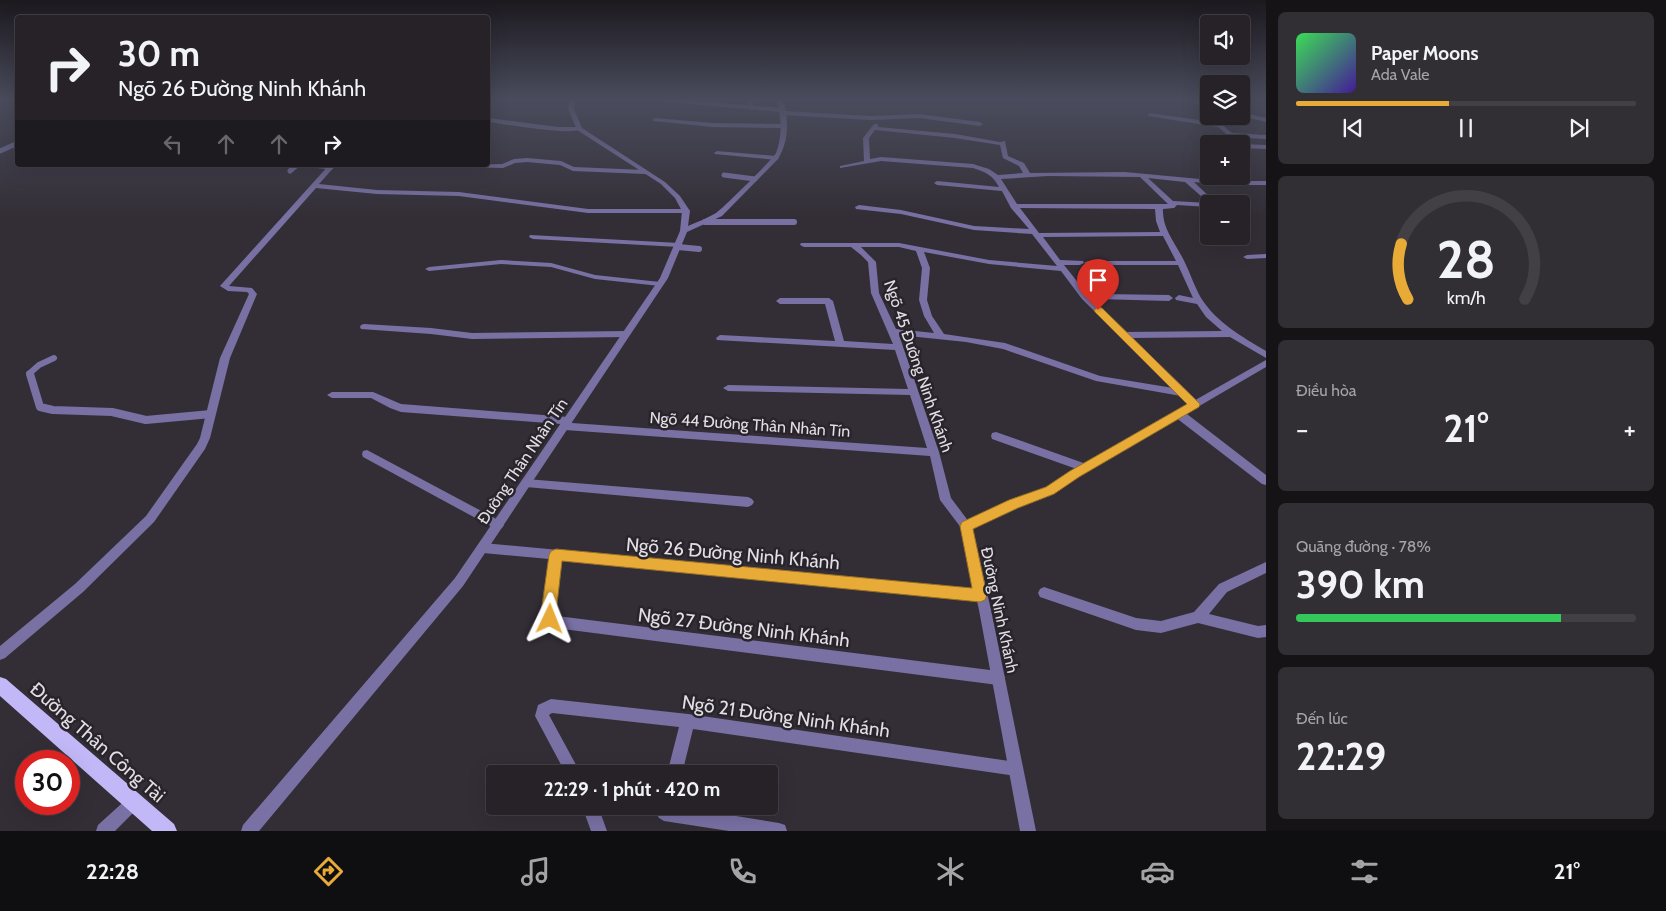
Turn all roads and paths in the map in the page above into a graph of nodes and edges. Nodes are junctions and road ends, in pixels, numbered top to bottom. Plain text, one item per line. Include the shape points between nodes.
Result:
1 (594, 139) edge
2 (782, 139) edge
3 (866, 139) edge
4 (974, 139) edge
5 (15, 144) edge
6 (1250, 146) edge
7 (1266, 147) edge
8 (0, 152) edge
9 (717, 153) dead end
10 (776, 158) junction
11 (867, 160) junction
12 (490, 166) edge
13 (295, 167) edge
14 (331, 167) edge
15 (842, 167) dead end
16 (290, 171) dead end
17 (645, 172) junction
18 (724, 174) dead end
19 (1027, 175) junction
20 (1141, 175) junction
21 (997, 177) junction
22 (755, 179) junction
23 (1187, 180) junction
24 (936, 183) dead end
25 (1266, 183) edge
26 (315, 186) junction
27 (1004, 189) junction
28 (1204, 195) edge
29 (1170, 203) junction
30 (1200, 205) edge
31 (1014, 206) junction
32 (859, 207) dead end
33 (1159, 207) junction
34 (686, 211) junction
35 (705, 222) junction
36 (794, 222) dead end
37 (684, 231) junction
38 (1036, 234) junction
39 (1165, 234) junction
40 (533, 237) dead end
41 (804, 245) dead end
42 (853, 245) junction
43 (678, 246) junction
44 (919, 248) junction
45 (699, 249) dead end
46 (1266, 256) edge
47 (1246, 257) dead end
48 (1181, 263) junction
49 (1061, 266) junction
50 (429, 269) dead end
51 (660, 284) junction
52 (1101, 297) dead end
53 (1169, 298) dead end
54 (1179, 298) dead end
55 (780, 301) dead end
56 (1200, 302) junction
57 (364, 327) dead end
58 (894, 332) junction
59 (626, 334) junction
60 (1233, 334) junction
61 (1124, 335) junction
62 (941, 337) junction
63 (720, 338) dead end
64 (840, 344) junction
65 (900, 347) junction
66 (54, 358) dead end
67 (1266, 362) edge
68 (728, 388) dead end
69 (914, 392) junction
70 (1183, 393) junction
71 (332, 395) dead end
72 (1195, 404) junction
73 (211, 414) junction
74 (1179, 414) junction
75 (566, 423) junction
76 (996, 436) dead end
77 (934, 452) junction
78 (367, 454) dead end
79 (1085, 468) junction
80 (1266, 481) edge
81 (526, 483) junction
82 (748, 502) dead end
83 (498, 525) junction
84 (966, 526) junction
85 (483, 548) junction
86 (556, 555) junction
87 (1266, 567) edge
88 (1044, 593) dead end
89 (980, 595) junction
90 (1198, 617) junction
91 (1266, 631) edge
92 (0, 654) edge
93 (998, 678) junction
94 (0, 684) edge
95 (688, 721) junction
96 (569, 765) edge
97 (676, 765) edge
98 (1016, 769) junction
99 (135, 801) junction
100 (593, 815) edge
101 (692, 815) edge
102 (104, 831) edge
103 (167, 831) edge
104 (249, 831) edge
105 (599, 831) edge
106 (779, 831) edge
107 (1028, 831) edge

1 - 17 street
2 - 10 street
3 - 11 street
4 - 19 street via 1004,143 1005,157 1022,165
5 - 8 lane
6 - 7 street
9 - 10 street
10 - 22 street
11 - 15 street
11 - 21 street via 973,166
12 - 17 street via 527,160 561,163 573,169
13 - 16 lane
14 - 26 street
17 - 34 street via 678,197
18 - 22 lane
19 - 20 street
19 - 21 street
20 - 23 street
20 - 29 street
21 - 27 street
22 - 35 street via 719,214
23 - 25 street
23 - 28 street
24 - 27 street
26 - 34 street via 377,192 459,194 588,211
26 - 73 street via 224,286 249,290 253,294 225,358
27 - 31 street
29 - 30 street
29 - 33 street via 1174,207
31 - 33 street
31 - 38 street
32 - 38 street via 974,228
33 - 39 street
34 - 37 street, Đường Thân Nhân Tín
35 - 36 lane
35 - 37 street
37 - 43 street, Đường Thân Nhân Tín
38 - 39 street
38 - 49 street
39 - 48 street
40 - 43 street
41 - 42 street
42 - 44 street
42 - 58 street, Ngõ 45 Đường Ninh Khánh via 872,262 875,293
43 - 45 lane
43 - 51 street, Đường Thân Nhân Tín
44 - 49 street via 989,262
44 - 62 street via 926,268 923,300 928,316
46 - 47 street
48 - 49 street
48 - 56 street
49 - 61 street
50 - 51 street via 501,262 552,265 595,277
51 - 59 street, Đường Thân Nhân Tín
52 - 53 street
54 - 56 street
55 - 64 street via 829,301
56 - 60 street via 1210,316
57 - 59 street via 472,336
58 - 62 street
58 - 65 street, Ngõ 45 Đường Ninh Khánh
59 - 75 street, Đường Thân Nhân Tín
60 - 61 street
60 - 67 street
61 - 70 street
62 - 70 street via 1005,346 1099,379
63 - 64 street
64 - 65 street
65 - 69 street, Ngõ 45 Đường Ninh Khánh
66 - 73 lane via 30,373 40,407 112,412 146,420
67 - 72 street
68 - 69 street
69 - 77 street, Ngõ 45 Đường Ninh Khánh
70 - 72 street
71 - 75 street, Ngõ 44 Đường Thân Nhân Tín via 373,395 401,408
72 - 74 street
73 - 92 street via 201,446 150,519 80,588
74 - 79 street
74 - 80 street
75 - 77 street, Ngõ 44 Đường Thân Nhân Tín
75 - 81 street, Đường Thân Nhân Tín
76 - 79 street
77 - 84 street, Ngõ 45 Đường Ninh Khánh via 946,500
78 - 83 street
79 - 84 street via 1050,490
81 - 82 street
81 - 83 street, Đường Thân Nhân Tín
83 - 85 street, Đường Thân Nhân Tín
84 - 89 street, Đường Ninh Khánh
85 - 86 street, Ngõ 26 Đường Ninh Khánh
85 - 104 street, Đường Thân Nhân Tín via 459,582
86 - 89 street, Ngõ 26 Đường Ninh Khánh
86 - 93 street, Ngõ 27 Đường Ninh Khánh via 548,613 555,622
87 - 90 street via 1222,588
88 - 90 street via 1136,624 1161,627
89 - 93 street, Đường Ninh Khánh
90 - 91 street via 1258,632
93 - 98 street, Đường Ninh Khánh
94 - 99 main road, Đường Thân Công Tài
95 - 96 street, Ngõ 21 Đường Ninh Khánh via 551,706 544,710 542,716
95 - 97 street
95 - 98 street, Ngõ 21 Đường Ninh Khánh
98 - 107 street, Đường Ninh Khánh
99 - 102 street
99 - 103 main road, Đường Thân Công Tài
100 - 105 street
101 - 106 street

